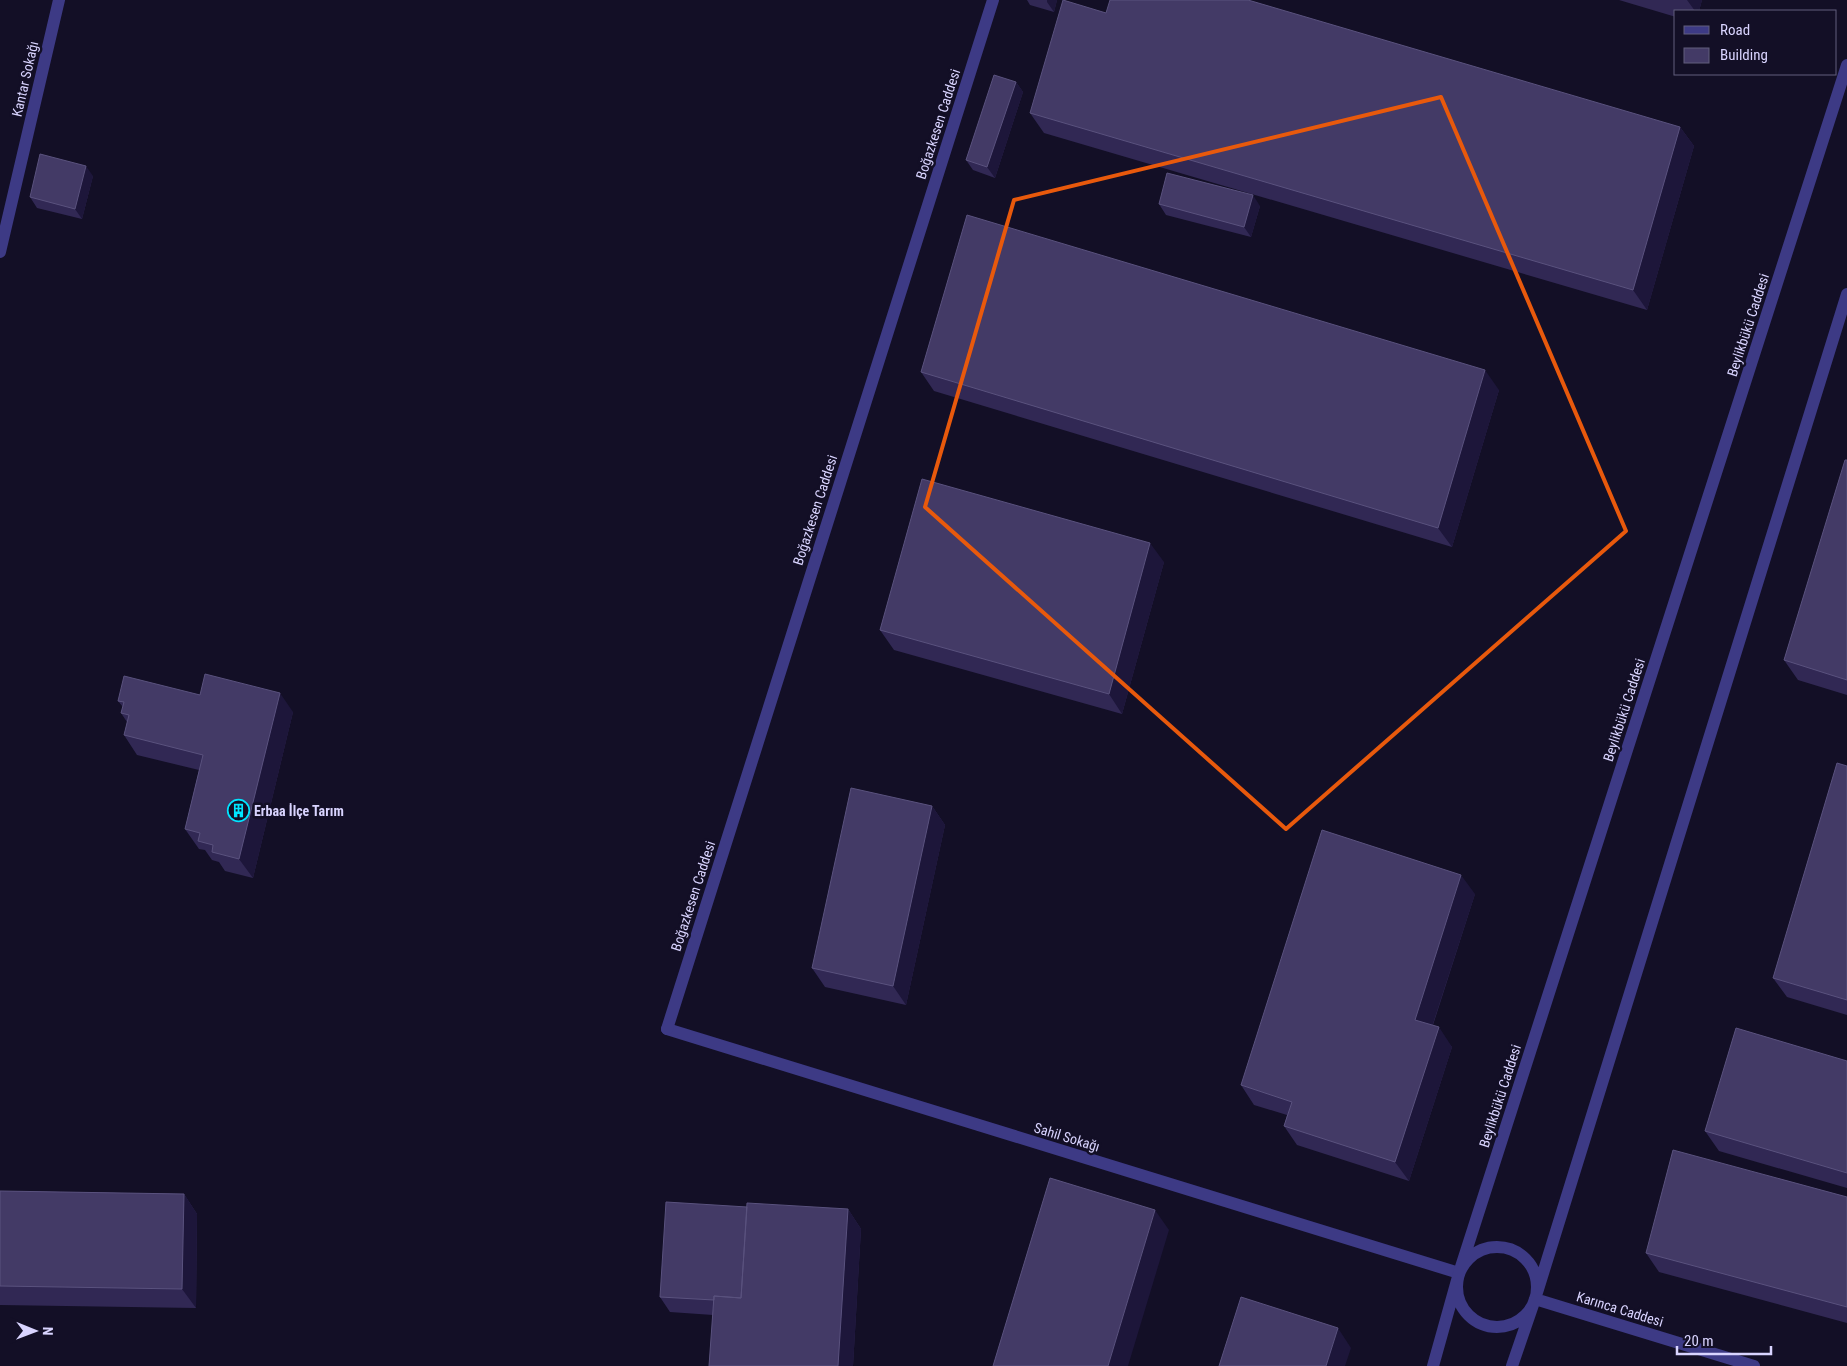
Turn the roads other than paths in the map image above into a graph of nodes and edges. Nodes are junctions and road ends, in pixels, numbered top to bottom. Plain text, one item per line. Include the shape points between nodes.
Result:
1 (59, 0) edge
2 (993, 0) edge
3 (1847, 65) edge
4 (0, 252) edge
5 (1847, 294) edge
6 (667, 1029) joint
7 (1459, 1273) junction
8 (1535, 1299) junction
9 (1433, 1366) edge
10 (1512, 1366) edge
11 (1754, 1366) edge

1 - 4 street, Kantar Sokağı
2 - 6 street, Boğazkesen Caddesi
3 - 7 street, Beylikbükü Caddesi
5 - 8 street
6 - 7 street, Sahil Sokağı
7 - 8 street via 1476,1251 1503,1246 1528,1260 1535,1272
7 - 8 street via 1458,1299 1473,1320 1484,1325 1509,1326 1530,1310
7 - 9 street, Beylikbükü Caddesi
8 - 10 street
8 - 11 street, Karınca Caddesi

